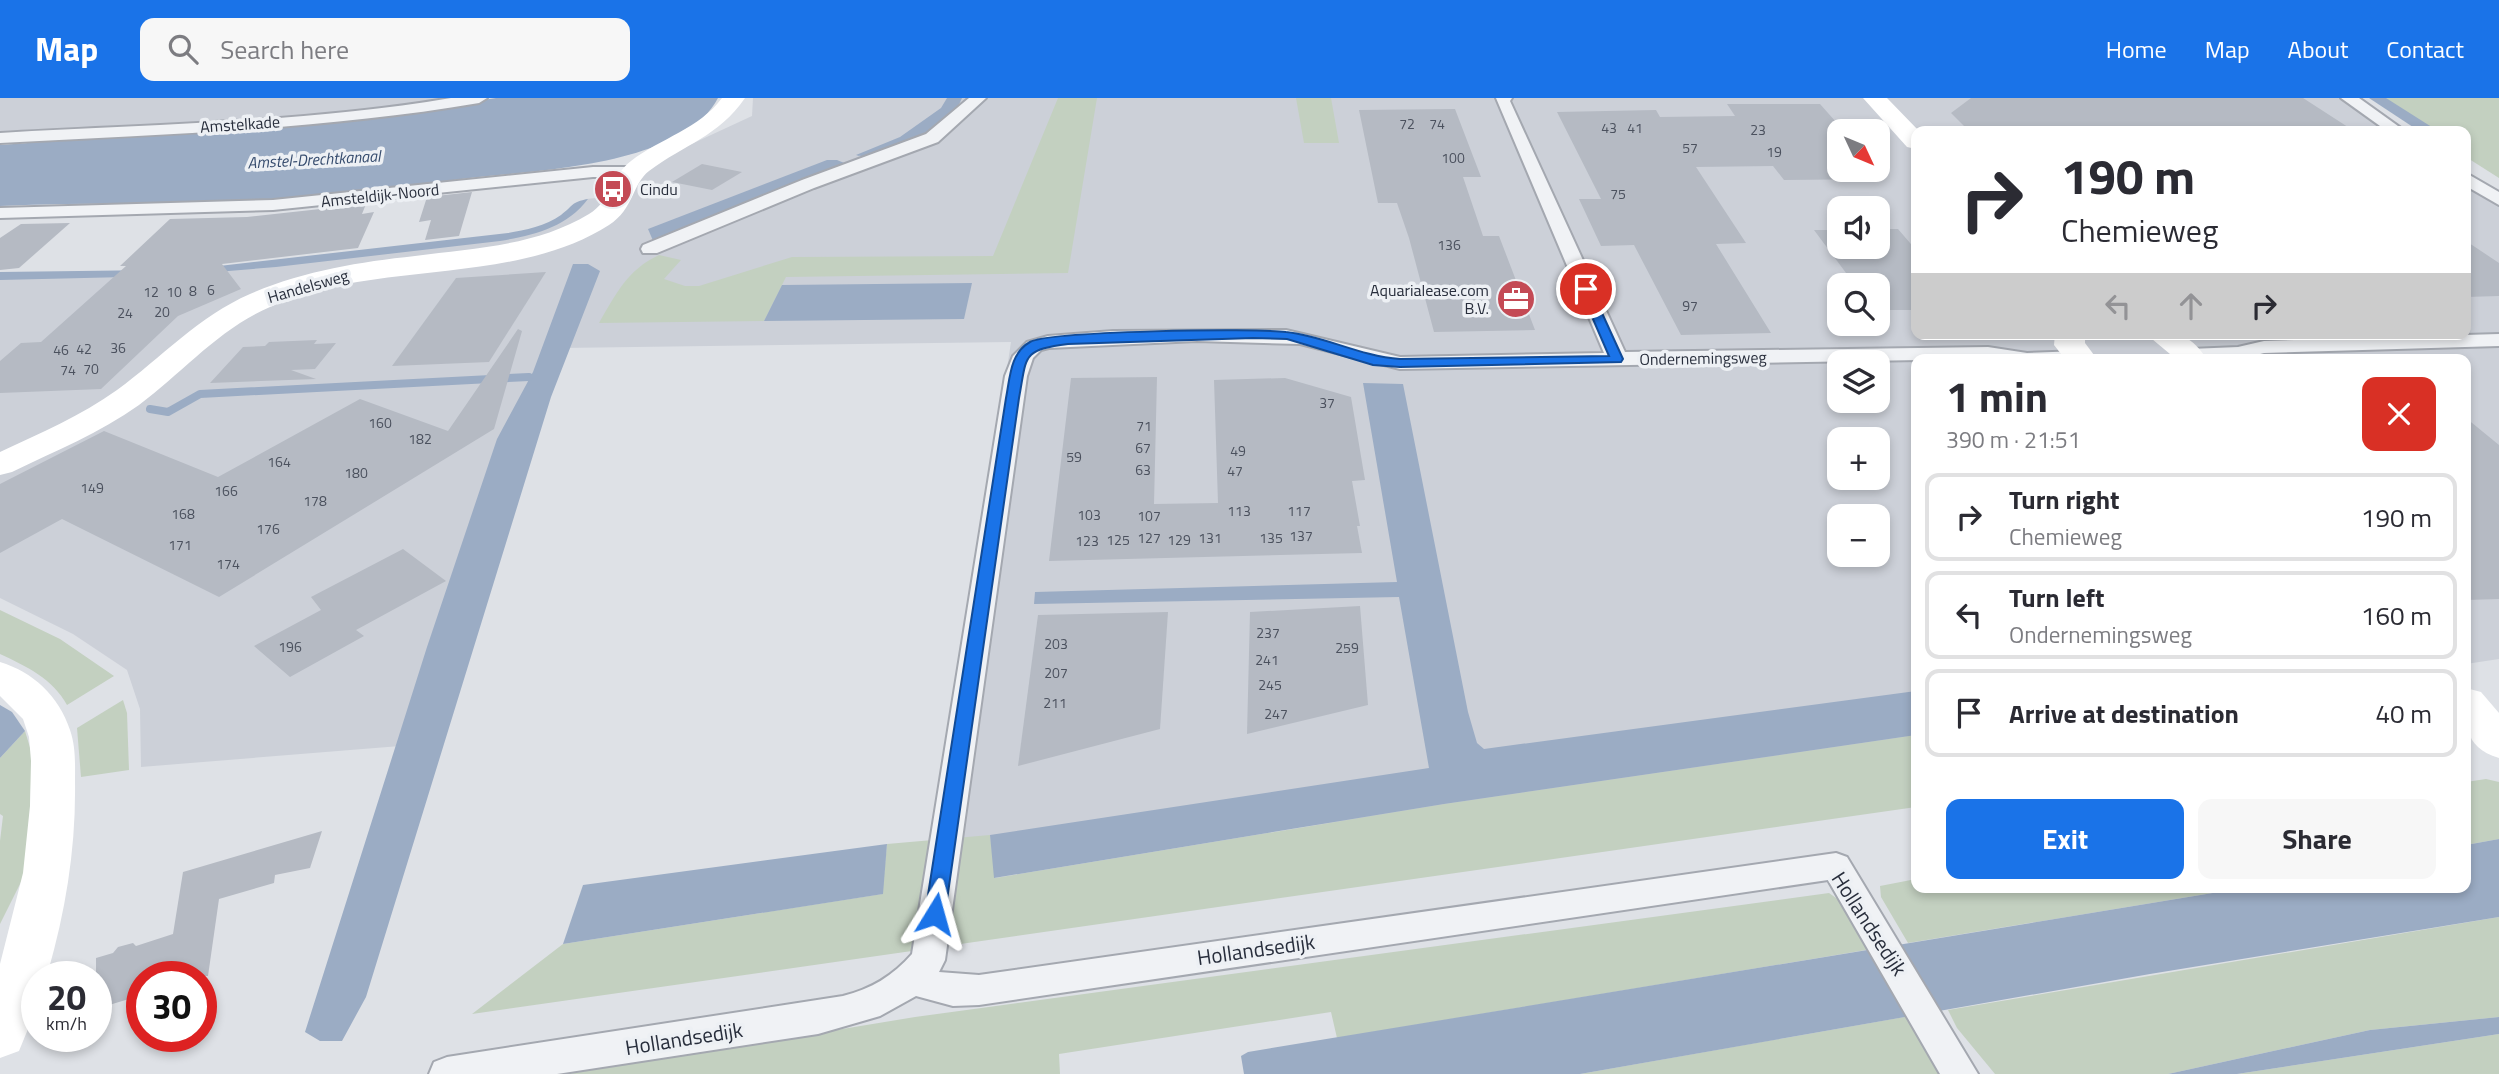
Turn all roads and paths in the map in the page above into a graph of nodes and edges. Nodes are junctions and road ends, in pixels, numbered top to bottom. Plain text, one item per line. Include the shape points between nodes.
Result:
1 (479, 98) edge
2 (734, 98) edge
3 (978, 98) edge
4 (1874, 98) edge
5 (1888, 98) edge
6 (2348, 98) edge
7 (1502, 99) edge
8 (1916, 126) edge
9 (2390, 126) edge
10 (1911, 137) edge
11 (0, 138) edge
12 (631, 172) junction
13 (2471, 181) edge
14 (2499, 200) edge
15 (0, 214) edge
16 (650, 249) dead end
17 (2499, 340) edge
18 (2179, 348) edge
19 (2076, 349) edge
20 (1999, 354) edge
21 (2052, 354) edge
22 (1617, 359) junction
23 (0, 465) edge
24 (0, 677) edge
25 (2471, 688) edge
26 (2471, 709) edge
27 (2499, 713) edge
28 (2499, 742) edge
29 (1873, 926) joint
30 (912, 979) junction
31 (0, 1034) edge
32 (447, 1074) edge
33 (1961, 1074) edge

1 - 11 street, Amstelkade via 325,119
2 - 12 street via 691,139
3 - 16 street via 932,138
4 - 10 street
5 - 8 street
6 - 9 street
7 - 22 street, Ondernemingsweg
12 - 15 street, Amsteldijk-Noord via 273,205
12 - 23 street, Handelsweg via 613,208 575,233 536,247 347,274 260,300 205,332 123,401
13 - 14 street
17 - 18 street via 2264,347 2238,353
19 - 21 street, Ondernemingsweg
20 - 22 street, Ondernemingsweg
22 - 30 street via 1400,363 1373,361 1288,336 1253,334 1035,344 1020,359 1013,398 928,960
24 - 31 street via 22,688 46,724 52,745 54,813 28,955
25 - 27 street
26 - 28 street
29 - 30 street, Hollandsedijk via 1836,866 959,993
29 - 33 street, Hollandsedijk
30 - 32 street, Hollandsedijk via 871,1004 818,1018

